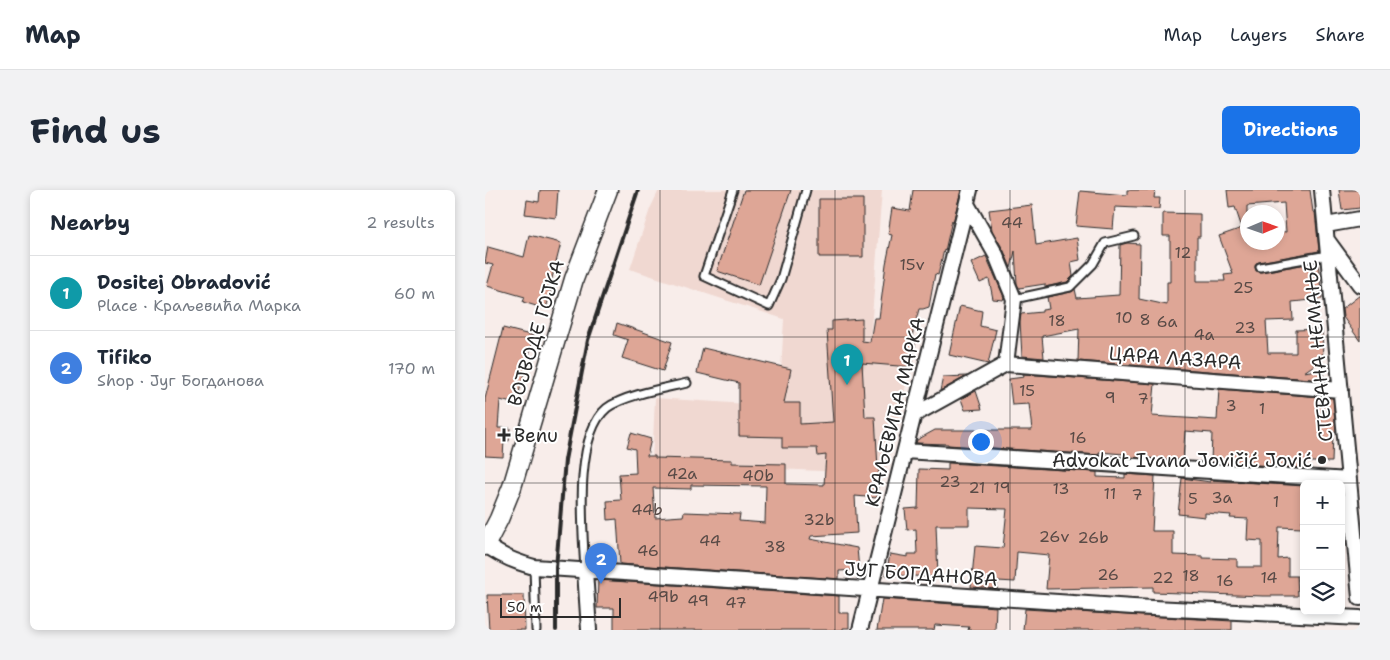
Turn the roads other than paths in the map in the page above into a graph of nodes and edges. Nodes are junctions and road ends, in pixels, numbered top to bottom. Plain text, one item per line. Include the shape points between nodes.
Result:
1 (608, 190) edge
2 (733, 190) edge
3 (806, 190) edge
4 (1322, 190) edge
5 (968, 197) edge
6 (1360, 219) edge
7 (1326, 232) junction
8 (1134, 236) dead end
9 (1328, 255) junction
10 (1261, 267) dead end
11 (1360, 285) edge
12 (1014, 299) junction
13 (1006, 364) junction
14 (687, 383) dead end
15 (1341, 390) junction
16 (914, 415) junction
17 (905, 451) junction
18 (1349, 480) junction
19 (485, 545) edge
20 (534, 567) junction
21 (585, 571) junction
22 (870, 590) junction
23 (1360, 598) edge
24 (1360, 618) edge
25 (536, 630) edge
26 (589, 630) edge
27 (860, 630) edge

1 - 19 street, ВОЈВОДЕ ГОЈКА via 573,279 511,487
2 - 3 lane via 704,276 769,306 781,279
4 - 7 street, СТЕВАНА НЕМАЊЕ
5 - 12 street, КРАЉЕВИЋА МАРКА via 997,255
5 - 16 street, КРАЉЕВИЋА МАРКА
6 - 7 street
7 - 9 street, СТЕВАНА НЕМАЊЕ
7 - 11 street
8 - 12 lane via 1105,243 1093,264 1070,287
9 - 10 lane
9 - 15 street, СТЕВАНА НЕМАЊЕ
12 - 13 street
13 - 15 street, ЦАРА ЛАЗАРА
13 - 16 street
14 - 21 lane via 632,397 609,407 599,417 587,450 582,484
15 - 18 street, СТЕВАНА НЕМАЊЕ
16 - 17 street, КРАЉЕВИЋА МАРКА
17 - 18 street
17 - 22 street, КРАЉЕВИЋА МАРКА
18 - 23 street, СТЕВАНА НЕМАЊЕ
19 - 20 street, ЈУГ БОГДАНОВА via 501,556
20 - 21 street, ЈУГ БОГДАНОВА
20 - 25 lane
21 - 22 street, ЈУГ БОГДАНОВА
21 - 26 street
22 - 24 street, ЈУГ БОГДАНОВА
22 - 27 street, КРАЉЕВИЋА МАРКА

